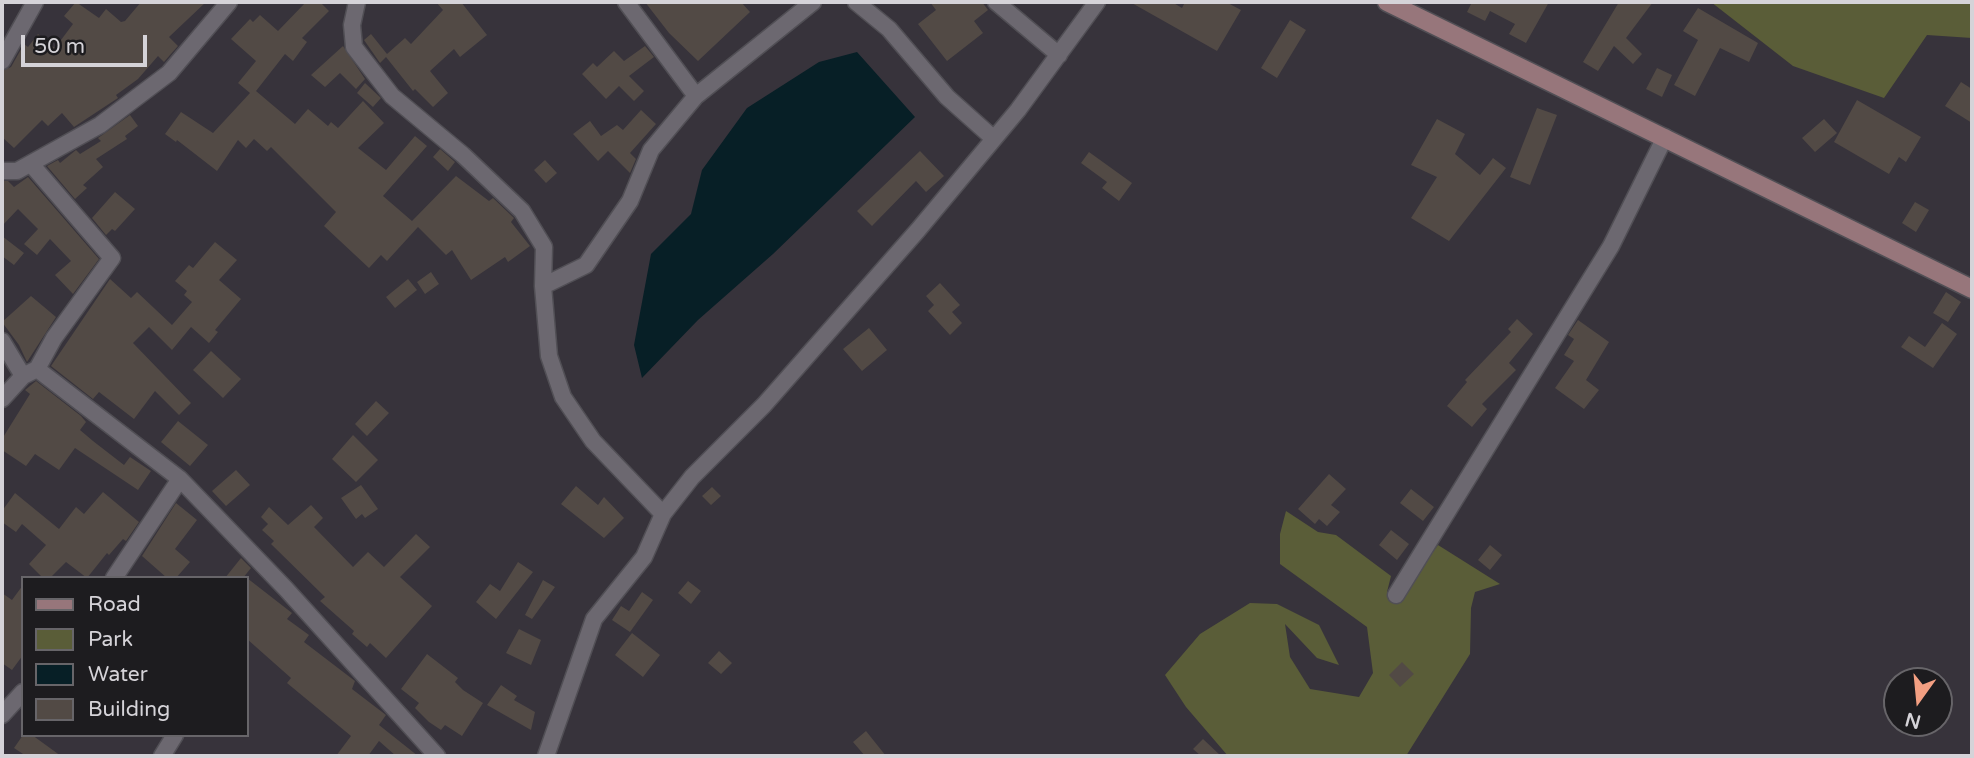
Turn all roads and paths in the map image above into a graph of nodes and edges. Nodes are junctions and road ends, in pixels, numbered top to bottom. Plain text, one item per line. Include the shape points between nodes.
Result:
1 (35, 2) edge
2 (229, 2) edge
3 (357, 2) edge
4 (626, 2) edge
5 (813, 2) edge
6 (856, 2) edge
7 (996, 2) edge
8 (1097, 2) edge
9 (1387, 2) edge
10 (1059, 55) junction
11 (2, 61) edge
12 (696, 96) junction
13 (1665, 137) junction
14 (993, 138) junction
15 (31, 164) junction
16 (2, 171) edge
17 (542, 286) junction
18 (1972, 289) edge
19 (2, 341) edge
20 (30, 372) junction
21 (2, 399) edge
22 (180, 478) junction
23 (663, 514) junction
24 (115, 576) edge
25 (1396, 595) dead end
26 (21, 694) edge
27 (2, 715) edge
28 (174, 737) edge
29 (162, 756) edge
30 (437, 756) edge
31 (546, 756) edge

1 - 11 street
2 - 15 street via 169,73 100,125
3 - 17 street via 354,47 393,96 522,211 544,247
4 - 12 street
5 - 12 street
6 - 14 street via 890,29 947,97
7 - 10 street
8 - 10 street
9 - 13 main road
10 - 14 street
12 - 17 street via 651,150 630,201 586,265
13 - 18 main road
13 - 25 street via 1611,246
14 - 23 street via 909,240
15 - 16 street via 17,171
15 - 20 street via 112,258
17 - 23 street via 549,356 563,397 593,441
19 - 20 street
20 - 21 street
20 - 22 street
22 - 24 street
22 - 30 street
23 - 31 street via 644,557 594,619
26 - 27 street
28 - 29 street

